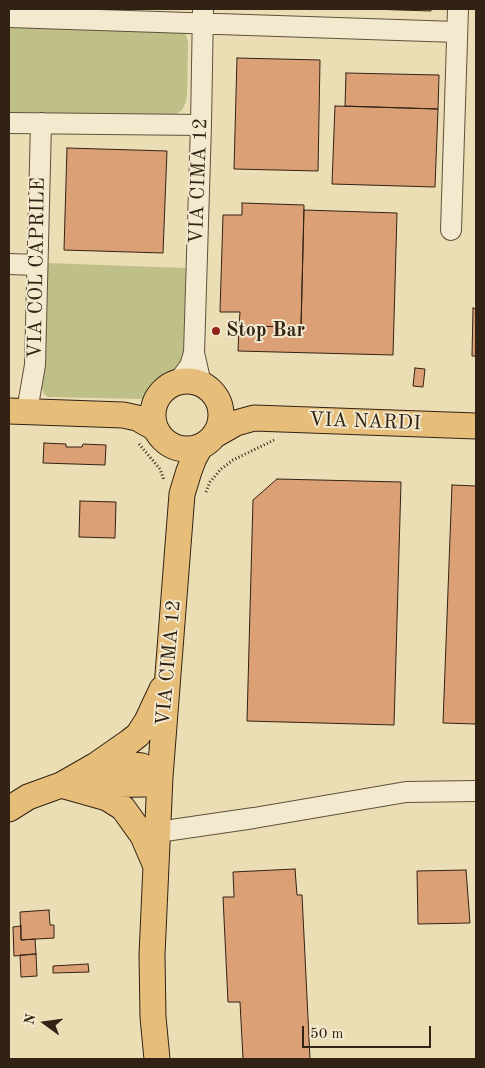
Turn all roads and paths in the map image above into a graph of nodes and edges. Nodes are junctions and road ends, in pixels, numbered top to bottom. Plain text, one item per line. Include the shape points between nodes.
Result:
1 (458, 9) edge
2 (202, 16) edge
3 (9, 17) edge
4 (457, 32) junction
5 (9, 123) edge
6 (41, 123) junction
7 (201, 125) junction
8 (451, 230) dead end
9 (9, 264) edge
10 (37, 265) junction
11 (199, 389) junction
12 (156, 401) junction
13 (18, 411) edge
14 (122, 415) junction
15 (254, 418) junction
16 (476, 426) edge
17 (153, 438) junction
18 (275, 440) dead end
19 (207, 441) junction
20 (184, 491) junction
21 (168, 675) junction
22 (96, 765) junction
23 (160, 777) junction
24 (61, 785) junction
25 (476, 792) edge
26 (9, 809) edge
27 (158, 832) junction
28 (156, 865) junction
29 (157, 1059) edge

1 - 4 street
2 - 3 street
2 - 4 street
2 - 7 street, VIA CIMA 12
4 - 8 street
5 - 6 street
6 - 7 street
6 - 10 street, VIA COL CAPRILE
7 - 11 street, VIA CIMA 12 via 194,353
9 - 10 street
10 - 13 street, VIA COL CAPRILE via 36,365
11 - 12 main road via 164,390
11 - 15 main road via 233,411
11 - 19 main road via 220,407 221,421
12 - 14 main road
12 - 17 main road via 152,413
13 - 14 main road
14 - 17 main road via 137,418
15 - 16 main road, VIA NARDI
15 - 19 main road via 236,423
17 - 19 main road via 183,450
17 - 20 main road via 178,470
17 - 20 path via 151,456
18 - 20 path via 233,460 210,482
19 - 20 main road via 194,458
20 - 21 main road, VIA CIMA 12
21 - 22 main road via 138,735
21 - 23 main road, VIA CIMA 12
22 - 23 main road via 142,766
22 - 24 main road
23 - 24 main road via 144,784
23 - 27 main road, VIA CIMA 12
24 - 26 main road via 28,797
24 - 28 main road via 98,794 123,808 143,836
25 - 27 street via 406,792
27 - 28 main road, VIA CIMA 12
28 - 29 main road, VIA CIMA 12 via 152,955

